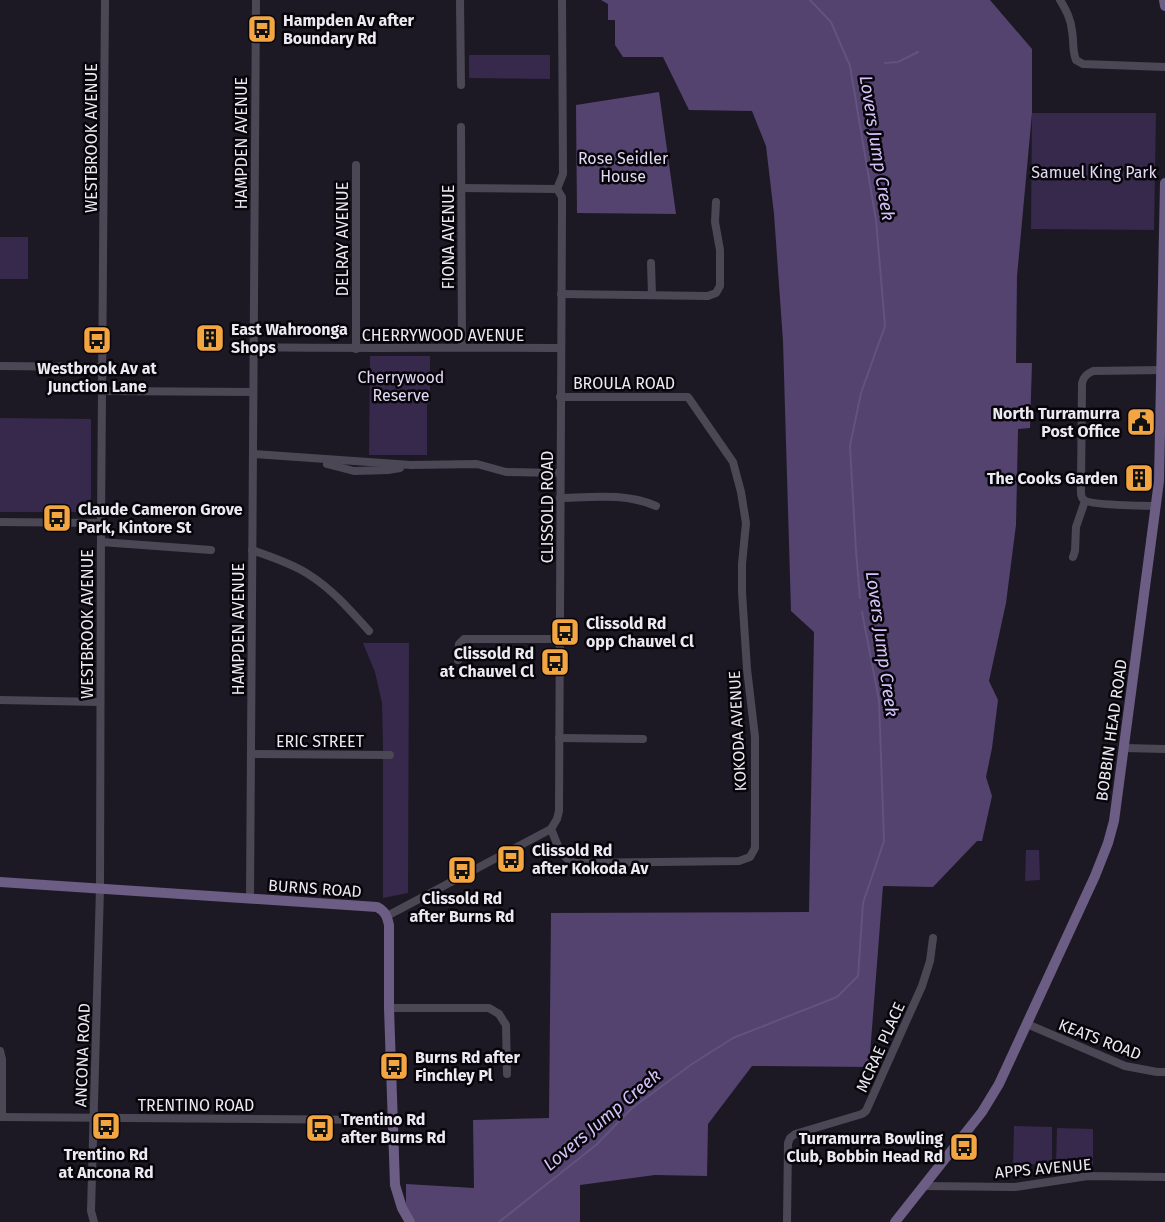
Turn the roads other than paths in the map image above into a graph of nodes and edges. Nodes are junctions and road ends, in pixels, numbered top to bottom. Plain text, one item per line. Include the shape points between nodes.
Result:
1 (105, 0) edge
2 (256, 0) edge
3 (460, 0) edge
4 (562, 0) edge
5 (1060, 0) edge
6 (1164, 0) edge
7 (1165, 6) edge
8 (1165, 67) edge
9 (461, 85) dead end
10 (461, 127) dead end
11 (356, 165) dead end
12 (1165, 183) edge
13 (462, 188) junction
14 (557, 189) junction
15 (716, 202) dead end
16 (651, 263) dead end
17 (561, 294) junction
18 (652, 295) junction
19 (254, 347) junction
20 (462, 347) junction
21 (560, 348) junction
22 (356, 349) junction
23 (0, 366) edge
24 (102, 367) junction
25 (1162, 370) junction
26 (102, 391) junction
27 (254, 392) junction
28 (560, 397) junction
29 (688, 397) joint
30 (253, 454) junction
31 (1163, 463) edge
32 (560, 473) junction
33 (560, 498) junction
34 (1085, 501) junction
35 (656, 506) dead end
36 (1155, 506) junction
37 (0, 522) edge
38 (101, 523) junction
39 (101, 542) junction
40 (211, 550) dead end
41 (252, 550) junction
42 (1073, 557) dead end
43 (369, 631) dead end
44 (560, 639) junction
45 (458, 660) dead end
46 (0, 700) edge
47 (100, 702) junction
48 (559, 738) junction
49 (643, 739) dead end
50 (1124, 748) junction
51 (1165, 749) edge
52 (251, 754) junction
53 (390, 755) dead end
54 (551, 829) junction
55 (0, 882) edge
56 (100, 888) junction
57 (250, 898) junction
58 (387, 916) junction
59 (933, 938) dead end
60 (389, 1008) junction
61 (1027, 1024) junction
62 (0, 1051) edge
63 (1165, 1072) edge
64 (507, 1074) dead end
65 (1, 1117) edge
66 (94, 1118) junction
67 (393, 1120) junction
68 (1165, 1177) edge
69 (924, 1186) junction
70 (899, 1219) edge
71 (94, 1222) edge
72 (410, 1222) edge
73 (787, 1222) edge

1 - 24 street, WESTBROOK AVENUE
2 - 19 street, HAMPDEN AVENUE
3 - 9 street
4 - 14 street, CLISSOLD ROAD via 563,174
5 - 8 street via 1069,15 1076,60 1083,64
6 - 7 main road
10 - 13 street, FIONA AVENUE
11 - 22 street, DELRAY AVENUE
12 - 25 main road, BOBBIN HEAD ROAD
13 - 14 street
13 - 20 street, FIONA AVENUE
14 - 17 street, CLISSOLD ROAD via 562,197
15 - 18 street via 720,286 716,292 708,296
16 - 18 street
17 - 18 street
17 - 21 street, CLISSOLD ROAD
19 - 22 street, CHERRYWOOD AVENUE
19 - 27 street, HAMPDEN AVENUE
20 - 21 street, CHERRYWOOD AVENUE
20 - 22 street, CHERRYWOOD AVENUE
21 - 28 street, CLISSOLD ROAD
23 - 24 street
24 - 26 street, WESTBROOK AVENUE
25 - 31 main road, BOBBIN HEAD ROAD
25 - 34 street via 1098,370 1083,378 1081,486
26 - 27 street
26 - 38 street, WESTBROOK AVENUE
27 - 30 street, HAMPDEN AVENUE
28 - 29 street, BROULA ROAD
28 - 32 street, CLISSOLD ROAD
29 - 54 street, KOKODA AVENUE via 733,462 746,523 742,592 754,736 755,848 750,857 740,861 575,863 565,858
30 - 32 street via 306,458 354,471 477,464 506,472
30 - 41 street, HAMPDEN AVENUE
31 - 36 main road, BOBBIN HEAD ROAD
32 - 33 street, CLISSOLD ROAD
33 - 35 street via 616,496
33 - 44 street, CLISSOLD ROAD
34 - 36 street
34 - 42 street via 1076,527
36 - 50 main road, BOBBIN HEAD ROAD
37 - 38 street
38 - 39 street, WESTBROOK AVENUE
39 - 40 street
39 - 47 street, WESTBROOK AVENUE
41 - 43 street via 306,573 329,589
41 - 52 street, HAMPDEN AVENUE
44 - 45 street via 464,639 459,644
44 - 48 street, CLISSOLD ROAD
46 - 47 street
47 - 56 street, WESTBROOK AVENUE
48 - 49 street
48 - 54 street, CLISSOLD ROAD via 559,811
50 - 51 street
50 - 61 main road, BOBBIN HEAD ROAD via 1108,843
52 - 53 street, ERIC STREET
52 - 57 street, HAMPDEN AVENUE
54 - 58 street
55 - 56 main road, BURNS ROAD
56 - 57 main road, BURNS ROAD
56 - 66 street, ANCONA ROAD
57 - 58 main road, BURNS ROAD via 377,907
58 - 60 main road
59 - 73 street, MCRAE PLACE via 922,986 866,1111 790,1138
60 - 64 street via 495,1011 506,1025
60 - 67 main road
61 - 63 street, KEATS ROAD via 1125,1066
61 - 69 main road, BOBBIN HEAD ROAD via 991,1098
62 - 65 street
65 - 66 street, TRENTINO ROAD
66 - 67 street, TRENTINO ROAD
66 - 71 street, ANCONA ROAD
67 - 72 main road via 395,1185
68 - 69 street, APPS AVENUE via 1088,1176 1015,1187
69 - 70 main road, BOBBIN HEAD ROAD

